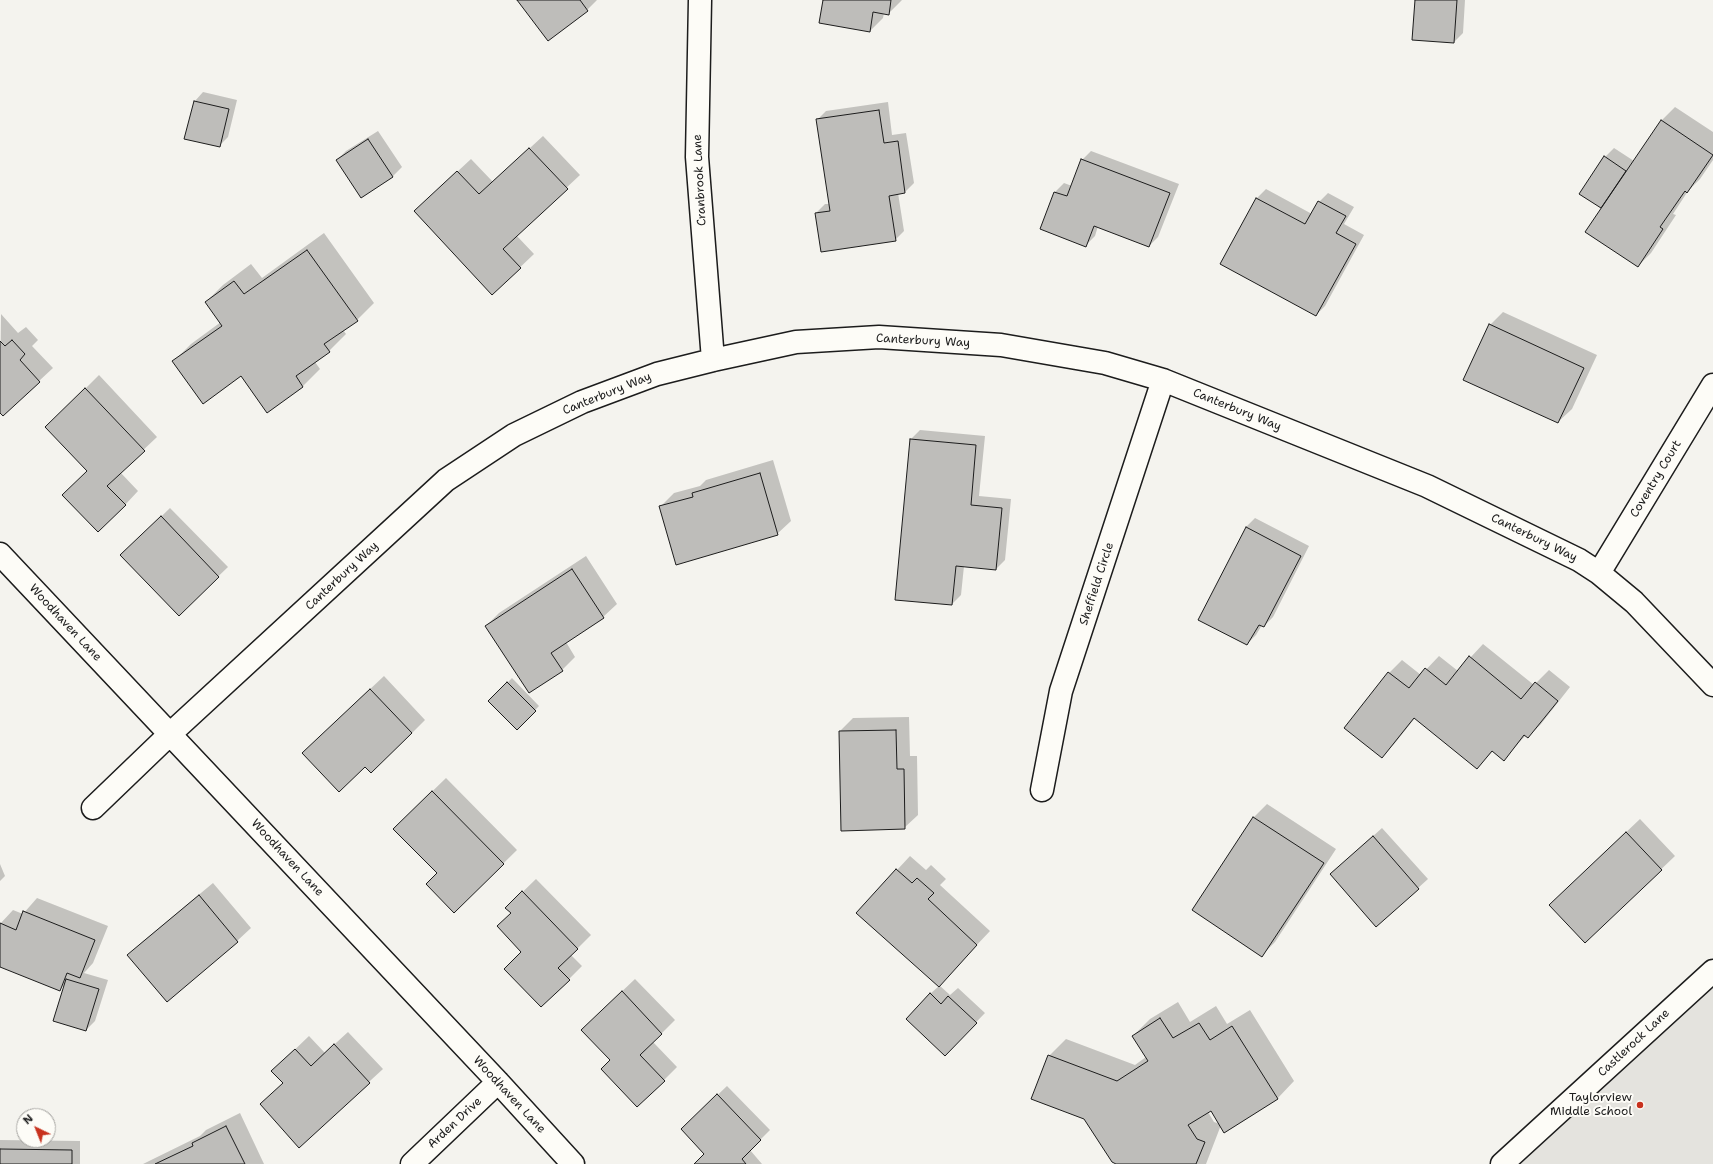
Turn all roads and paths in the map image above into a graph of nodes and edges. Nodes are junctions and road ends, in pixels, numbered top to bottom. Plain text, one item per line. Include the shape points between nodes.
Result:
1 (700, 0) edge
2 (713, 360) junction
3 (1163, 380) junction
4 (1713, 385) edge
5 (0, 554) edge
6 (1599, 573) junction
7 (1713, 685) edge
8 (170, 734) junction
9 (1042, 790) dead end
10 (93, 808) dead end
11 (1713, 971) edge
12 (498, 1082) junction
13 (412, 1164) edge
14 (573, 1164) edge
15 (1502, 1164) edge

1 - 2 street, Cranbrook Lane via 697,157
2 - 3 street, Canterbury Way via 796,342 879,337 1001,346 1105,363
2 - 8 street, Canterbury Way via 657,374 582,402 514,435 446,480
3 - 6 street, Canterbury Way via 1427,486 1579,560
3 - 9 street, Sheffield Circle via 1062,691
4 - 6 street, Coventry Court
5 - 8 street, Woodhaven Lane
6 - 7 street, Canterbury Way via 1634,602
8 - 10 street, Canterbury Way
8 - 12 street, Woodhaven Lane
11 - 15 street, Castlerock Lane
12 - 13 street, Arden Drive
12 - 14 street, Woodhaven Lane

